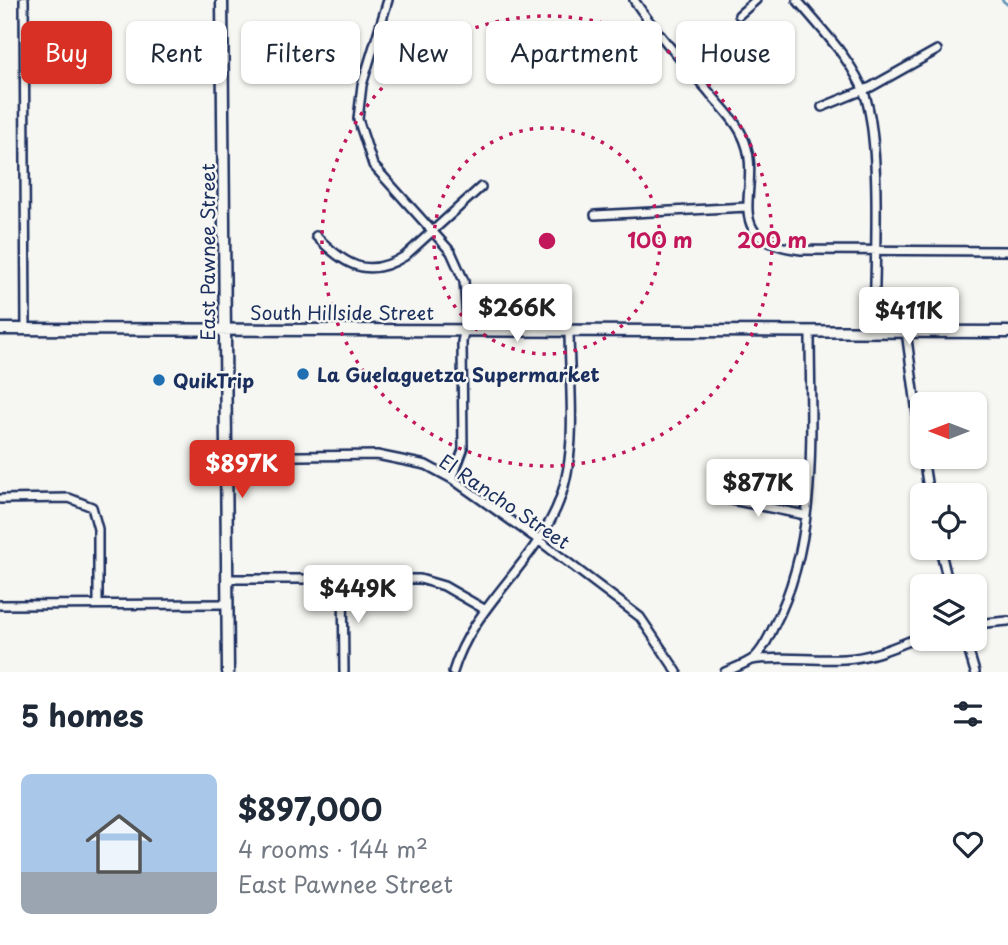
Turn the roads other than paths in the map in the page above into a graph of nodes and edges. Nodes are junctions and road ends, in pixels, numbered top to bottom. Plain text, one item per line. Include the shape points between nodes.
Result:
1 (24, 0) edge
2 (222, 0) edge
3 (388, 0) edge
4 (634, 0) edge
5 (756, 0) edge
6 (797, 0) edge
7 (739, 15) dead end
8 (937, 50) dead end
9 (863, 90) junction
10 (822, 107) dead end
11 (481, 187) dead end
12 (747, 208) junction
13 (595, 215) dead end
14 (432, 231) junction
15 (316, 236) dead end
16 (875, 250) junction
17 (1008, 251) edge
18 (26, 328) junction
19 (0, 329) edge
20 (224, 329) junction
21 (569, 329) junction
22 (464, 330) junction
23 (810, 331) junction
24 (874, 331) junction
25 (906, 331) junction
26 (1008, 332) edge
27 (914, 392) edge
28 (227, 457) junction
29 (452, 479) junction
30 (718, 497) dead end
31 (0, 499) edge
32 (805, 515) junction
33 (537, 539) junction
34 (343, 578) junction
35 (227, 579) junction
36 (98, 604) junction
37 (227, 604) junction
38 (0, 605) edge
39 (484, 609) junction
40 (1008, 621) edge
41 (987, 623) edge
42 (910, 641) edge
43 (969, 651) edge
44 (748, 661) junction
45 (228, 672) edge
46 (344, 672) edge
47 (453, 672) edge
48 (677, 672) edge
49 (725, 672) edge
50 (975, 672) edge

1 - 18 street
2 - 20 main road, East Pawnee Street
3 - 14 street via 362,85 360,132 373,165
4 - 12 street via 743,136
5 - 7 street
6 - 9 street via 831,40
8 - 9 street
9 - 10 street
9 - 16 street via 873,142
11 - 14 street
12 - 13 street
12 - 16 street via 756,236 778,248
14 - 15 street via 405,256 377,269 340,259
14 - 22 street via 456,260 464,281
16 - 17 street
16 - 24 street
18 - 19 main road, South Hillside Street
18 - 20 main road, South Hillside Street
20 - 22 main road, South Hillside Street
20 - 28 main road, East Pawnee Street
21 - 22 main road, South Hillside Street
21 - 23 main road, South Hillside Street
21 - 33 street via 568,471 555,510
22 - 29 street via 463,450
23 - 24 main road, South Hillside Street
23 - 32 street
24 - 25 main road, South Hillside Street
25 - 26 main road, South Hillside Street
25 - 27 street
28 - 29 street, El Rancho Street via 377,455 404,458
28 - 35 main road, East Pawnee Street
29 - 33 street, El Rancho Street
30 - 32 street
31 - 36 street via 69,498 92,507 98,529
32 - 44 street via 790,590 764,645
33 - 39 street
33 - 48 street, El Rancho Street via 640,617
34 - 35 street
34 - 39 street via 432,582
34 - 46 street
35 - 37 main road, East Pawnee Street
36 - 37 street
36 - 38 street
37 - 45 main road, East Pawnee Street
39 - 47 street
40 - 41 street
42 - 44 street via 846,659 781,655
43 - 50 street
44 - 49 street

